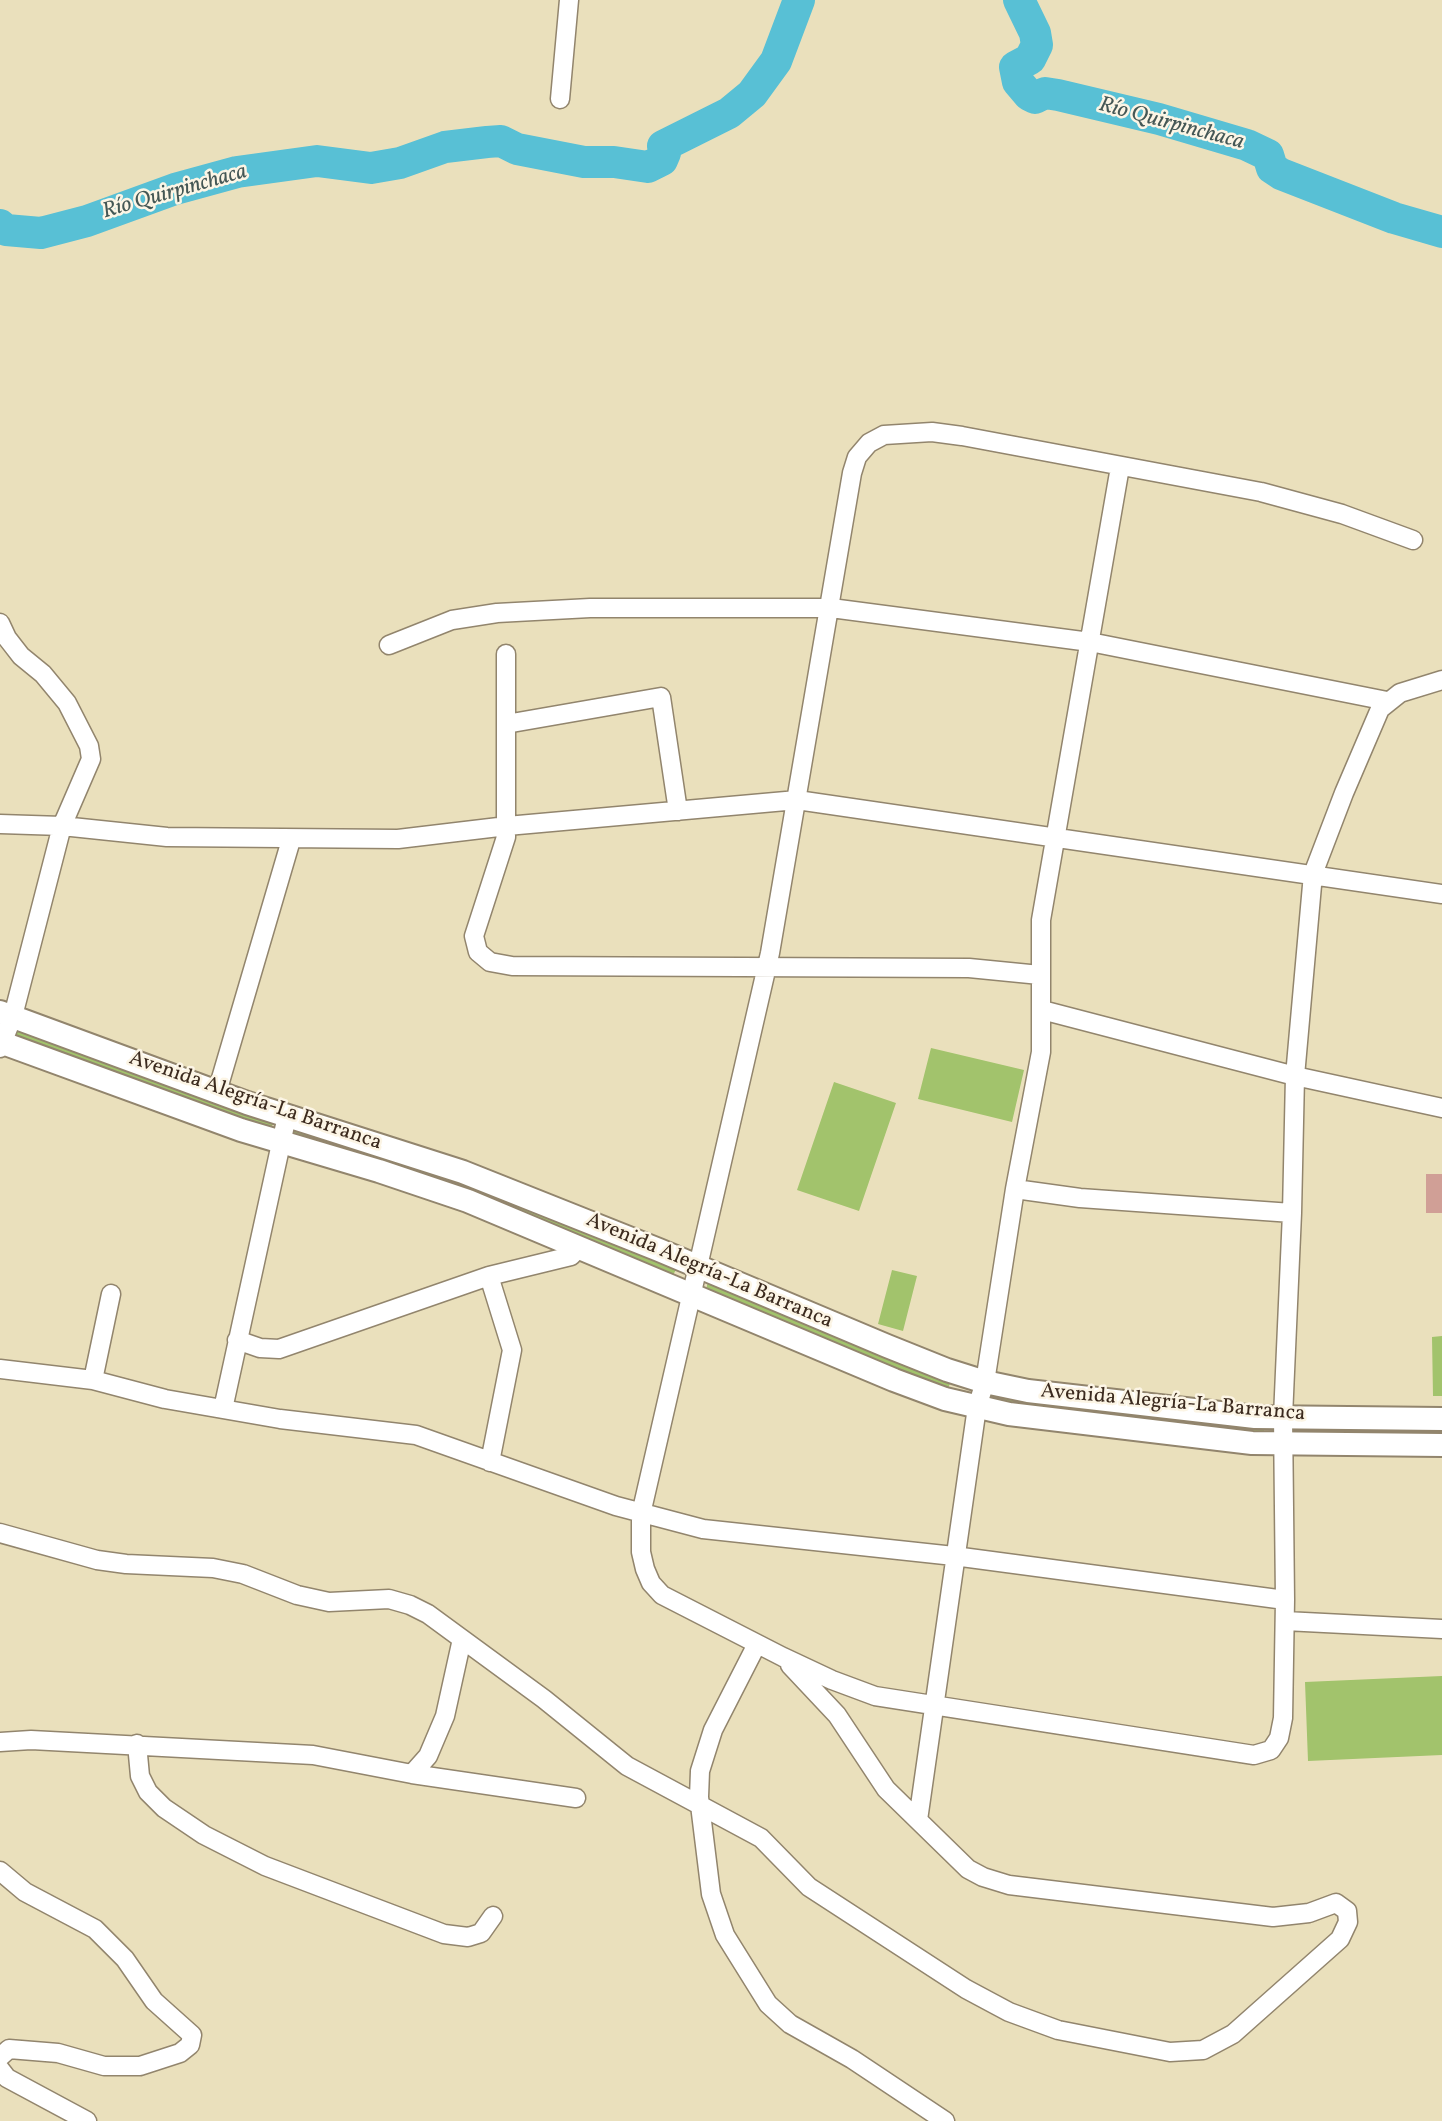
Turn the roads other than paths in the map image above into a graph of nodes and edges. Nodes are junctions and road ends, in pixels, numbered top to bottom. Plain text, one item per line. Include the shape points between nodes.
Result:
1 (569, 0) edge
2 (560, 99) dead end
3 (1120, 466) junction
4 (1413, 540) dead end
5 (831, 608) junction
6 (0, 623) edge
7 (1090, 642) junction
8 (389, 645) dead end
9 (506, 654) dead end
10 (1442, 680) edge
11 (1387, 701) junction
12 (506, 724) junction
13 (797, 800) junction
14 (678, 811) junction
15 (0, 824) edge
16 (62, 826) junction
17 (507, 826) junction
18 (1056, 838) junction
19 (291, 840) junction
20 (1313, 874) junction
21 (1442, 894) edge
22 (767, 968) junction
23 (1040, 975) junction
24 (1042, 1010) junction
25 (7, 1014) edge
26 (1, 1044) edge
27 (1295, 1076) junction
28 (217, 1092) junction
29 (1442, 1108) edge
30 (287, 1116) junction
31 (281, 1143) junction
32 (1015, 1189) junction
33 (1292, 1213) junction
34 (580, 1247) junction
35 (698, 1267) junction
36 (489, 1276) junction
37 (691, 1293) junction
38 (111, 1294) dead end
39 (237, 1340) junction
40 (0, 1369) edge
41 (93, 1380) junction
42 (985, 1382) junction
43 (977, 1407) junction
44 (223, 1409) junction
45 (1283, 1417) junction
46 (1442, 1419) edge
47 (1283, 1444) junction
48 (1442, 1445) edge
49 (490, 1462) junction
50 (641, 1514) junction
51 (0, 1533) edge
52 (954, 1556) junction
53 (1285, 1600) junction
54 (1284, 1621) junction
55 (1442, 1629) edge
56 (462, 1640) junction
57 (757, 1644) junction
58 (783, 1657) junction
59 (934, 1706) junction
60 (0, 1742) edge
61 (137, 1744) junction
62 (412, 1774) junction
63 (576, 1798) dead end
64 (700, 1807) junction
65 (918, 1820) junction
66 (0, 1871) edge
67 (493, 1916) dead end
68 (0, 2057) edge
69 (0, 2069) edge
70 (87, 2121) edge
71 (945, 2121) edge

1 - 2 street
3 - 4 street via 1299,501
3 - 5 street via 932,432 884,435 868,443 857,457 852,473
3 - 7 street
5 - 7 street
5 - 8 street via 590,608 498,613 452,620
5 - 13 street
6 - 16 street via 21,656 67,702 88,746 91,759
7 - 11 street
7 - 18 street
9 - 12 street
10 - 11 street
11 - 20 street via 1370,730
12 - 14 street via 661,697
12 - 17 street
13 - 14 street
13 - 18 street
13 - 22 street
14 - 17 street
15 - 16 street
16 - 19 street via 167,837
16 - 25 street
17 - 19 street via 398,839
17 - 22 street via 504,851 474,936 477,952 490,962 512,966
18 - 20 street
18 - 23 street via 1041,920
19 - 28 street
20 - 21 street
20 - 27 street
22 - 23 street via 969,968
22 - 35 street
23 - 24 street
24 - 27 street
24 - 32 street via 1041,1052
25 - 26 street
25 - 28 main road, Avenida Alegría-La Barranca
26 - 31 main road, Avenida Alegría-La Barranca
27 - 29 street
27 - 33 street
28 - 30 main road, Avenida Alegría-La Barranca
30 - 31 street
30 - 35 main road, Avenida Alegría-La Barranca via 463,1172
31 - 34 main road, Avenida Alegría-La Barranca via 426,1186
31 - 39 street
32 - 33 street via 1080,1198
32 - 42 street
33 - 45 street
34 - 36 street via 571,1256
34 - 37 main road, Avenida Alegría-La Barranca
35 - 37 street
35 - 42 main road, Avenida Alegría-La Barranca via 887,1347
36 - 39 street via 279,1348 260,1348
36 - 49 street via 512,1350
37 - 43 main road, Avenida Alegría-La Barranca via 894,1380
37 - 50 street
38 - 41 street
39 - 44 street
40 - 41 street
41 - 44 street
42 - 43 street
42 - 45 main road, Avenida Alegría-La Barranca via 1161,1407
43 - 47 main road, Avenida Alegría-La Barranca via 1054,1420
43 - 52 street
44 - 49 street via 416,1435
45 - 46 main road, Avenida Alegría-La Barranca
45 - 47 street
47 - 48 main road, Avenida Alegría-La Barranca
47 - 53 street
49 - 50 street
50 - 52 street via 725,1532
50 - 57 street via 641,1552 651,1583 683,1608
51 - 56 street via 97,1560 213,1568 329,1602 389,1599 428,1614
52 - 53 street
52 - 59 street
53 - 54 street
54 - 55 street
54 - 59 street via 1282,1728 1275,1745 1265,1754
56 - 62 street via 445,1716 428,1756
56 - 64 street via 627,1766
57 - 58 street
57 - 64 street via 713,1730 700,1771
58 - 59 street via 875,1696
58 - 65 street via 837,1715 886,1789
59 - 65 street
60 - 61 street
61 - 62 street via 313,1755
61 - 67 street via 140,1776 148,1792 164,1808 204,1835 265,1866 444,1934 468,1937 481,1933
62 - 63 street
64 - 65 street via 761,1838 809,1887 966,1989 1009,2012 1058,2030 1170,2052 1203,2050 1233,2034 1340,1939 1348,1922 1347,1911 1336,1903 1309,1913 1273,1917 1009,1885 968,1869
64 - 71 street via 711,1894 724,1935 768,2004 790,2024 852,2059
66 - 68 street via 25,1892 95,1929 125,1959 154,2001 192,2035 190,2045 180,2053 140,2066 105,2066 58,2052 9,2049
69 - 70 street via 7,2078

